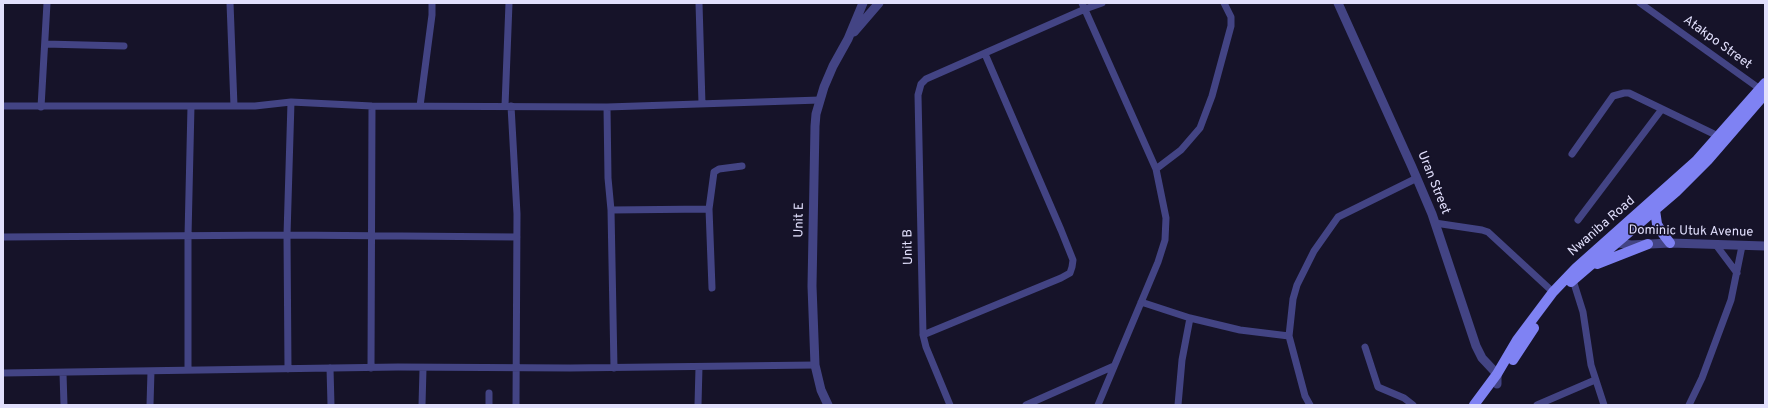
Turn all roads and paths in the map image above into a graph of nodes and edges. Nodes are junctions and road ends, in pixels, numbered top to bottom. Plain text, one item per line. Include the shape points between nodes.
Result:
1 (47, 3) edge
2 (230, 3) edge
3 (432, 3) edge
4 (509, 3) edge
5 (699, 3) edge
6 (863, 3) edge
7 (878, 3) edge
8 (1102, 3) edge
9 (1224, 3) edge
10 (1338, 3) edge
11 (1640, 3) edge
12 (1083, 6) edge
13 (848, 40) junction
14 (45, 44) junction
15 (124, 46) dead end
16 (985, 54) junction
17 (1763, 89) edge
18 (820, 100) junction
19 (291, 102) junction
20 (702, 104) junction
21 (3, 106) edge
22 (191, 106) junction
23 (234, 106) junction
24 (372, 106) junction
25 (420, 106) junction
26 (508, 106) junction
27 (607, 106) junction
28 (41, 107) junction
29 (1662, 109) junction
30 (1718, 136) junction
31 (1572, 154) dead end
32 (742, 166) dead end
33 (1156, 169) junction
34 (1417, 178) junction
35 (611, 210) junction
36 (710, 210) junction
37 (1655, 210) junction
38 (1578, 220) dead end
39 (1435, 223) junction
40 (287, 235) junction
41 (188, 236) junction
42 (371, 236) junction
43 (3, 237) edge
44 (517, 238) junction
45 (1606, 241) junction
46 (1617, 243) junction
47 (1670, 243) junction
48 (1648, 244) junction
49 (1716, 245) junction
50 (1742, 246) junction
51 (1765, 246) edge
52 (1586, 269) junction
53 (1737, 274) junction
54 (1572, 277) junction
55 (712, 288) dead end
56 (1553, 292) junction
57 (1141, 302) junction
58 (1190, 318) junction
59 (923, 336) junction
60 (1290, 336) junction
61 (1364, 347) dead end
62 (815, 365) junction
63 (1114, 366) junction
64 (699, 367) junction
65 (330, 368) junction
66 (371, 368) junction
67 (516, 368) junction
68 (614, 368) junction
69 (288, 369) junction
70 (423, 369) junction
71 (188, 370) junction
72 (151, 371) junction
73 (3, 373) edge
74 (63, 373) junction
75 (1497, 379) junction
76 (1595, 380) junction
77 (489, 393) dead end
78 (64, 405) edge
79 (150, 405) edge
80 (330, 405) edge
81 (422, 405) edge
82 (489, 405) edge
83 (516, 405) edge
84 (698, 405) edge
85 (828, 405) edge
86 (950, 405) edge
87 (1026, 405) edge
88 (1098, 405) edge
89 (1178, 405) edge
90 (1310, 405) edge
91 (1414, 405) edge
92 (1474, 405) edge
93 (1483, 405) edge
94 (1537, 405) edge
95 (1604, 405) edge
96 (1689, 405) edge

1 - 14 street
2 - 23 street
3 - 25 street
4 - 26 street
5 - 20 street
6 - 13 street
7 - 13 street
8 - 12 street
9 - 33 street via 1231,17 1231,26 1212,96 1200,128 1182,150
10 - 34 street, Uran Street
11 - 17 street, Atakpo Street
12 - 16 street
12 - 33 street
13 - 18 street, Unit E via 833,66
14 - 15 street
14 - 28 street
16 - 59 street, Unit B via 926,79 921,84 918,95
16 - 59 street via 1061,230 1073,260 1072,267 1070,273 1061,278
17 - 30 main road, Nwaniba Road
17 - 37 main road via 1744,119 1693,176
18 - 20 street
18 - 62 street, Unit E via 815,126 813,206 812,286
19 - 23 street
19 - 24 street
19 - 40 street
20 - 27 street
21 - 28 street
22 - 23 street
22 - 28 street
22 - 41 street
24 - 25 street
24 - 42 street
25 - 26 street
26 - 27 street
26 - 44 street
27 - 35 street
29 - 30 street
29 - 31 street via 1629,93 1613,96
29 - 38 street
30 - 45 main road, Nwaniba Road via 1684,173
32 - 36 street via 714,172
33 - 57 street via 1166,218 1165,240
34 - 39 street, Uran Street
34 - 60 street via 1338,218 1333,223 1314,251 1297,285 1293,299
35 - 36 street
35 - 68 street
36 - 55 street
37 - 46 main road
37 - 47 main road via 1657,224
39 - 56 street via 1488,232
39 - 75 street, Uran Street via 1476,346
40 - 41 street
40 - 42 street
40 - 69 street
41 - 43 street
41 - 71 street
42 - 44 street
42 - 66 street
44 - 67 street
45 - 46 street, Dominic Utuk Avenue
45 - 54 main road, Nwaniba Road
46 - 48 street, Dominic Utuk Avenue
46 - 52 main road
47 - 48 street, Dominic Utuk Avenue
47 - 49 street, Dominic Utuk Avenue
48 - 52 main road
49 - 50 street, Dominic Utuk Avenue
49 - 53 street
50 - 51 street, Dominic Utuk Avenue
50 - 53 street
52 - 54 main road
53 - 96 street via 1732,300
54 - 56 main road, Nwaniba Road
54 - 75 main road
54 - 76 street via 1583,312
56 - 75 main road, Nwaniba Road via 1517,340
57 - 58 street
57 - 63 street
58 - 60 street via 1240,330
58 - 89 street via 1182,360
59 - 86 street, Unit B
60 - 90 street via 1305,396
61 - 91 street via 1378,387
62 - 64 street
62 - 85 street, Unit E via 819,384
63 - 87 street
63 - 88 street
64 - 68 street
64 - 84 street
65 - 66 street
65 - 69 street
65 - 80 street
66 - 70 street
67 - 68 street
67 - 70 street
67 - 83 street
69 - 71 street
70 - 81 street
71 - 72 street
72 - 74 street
72 - 79 street
73 - 74 street
74 - 78 street
75 - 92 main road, Nwaniba Road
75 - 93 main road
76 - 94 street
76 - 95 street
77 - 82 street

